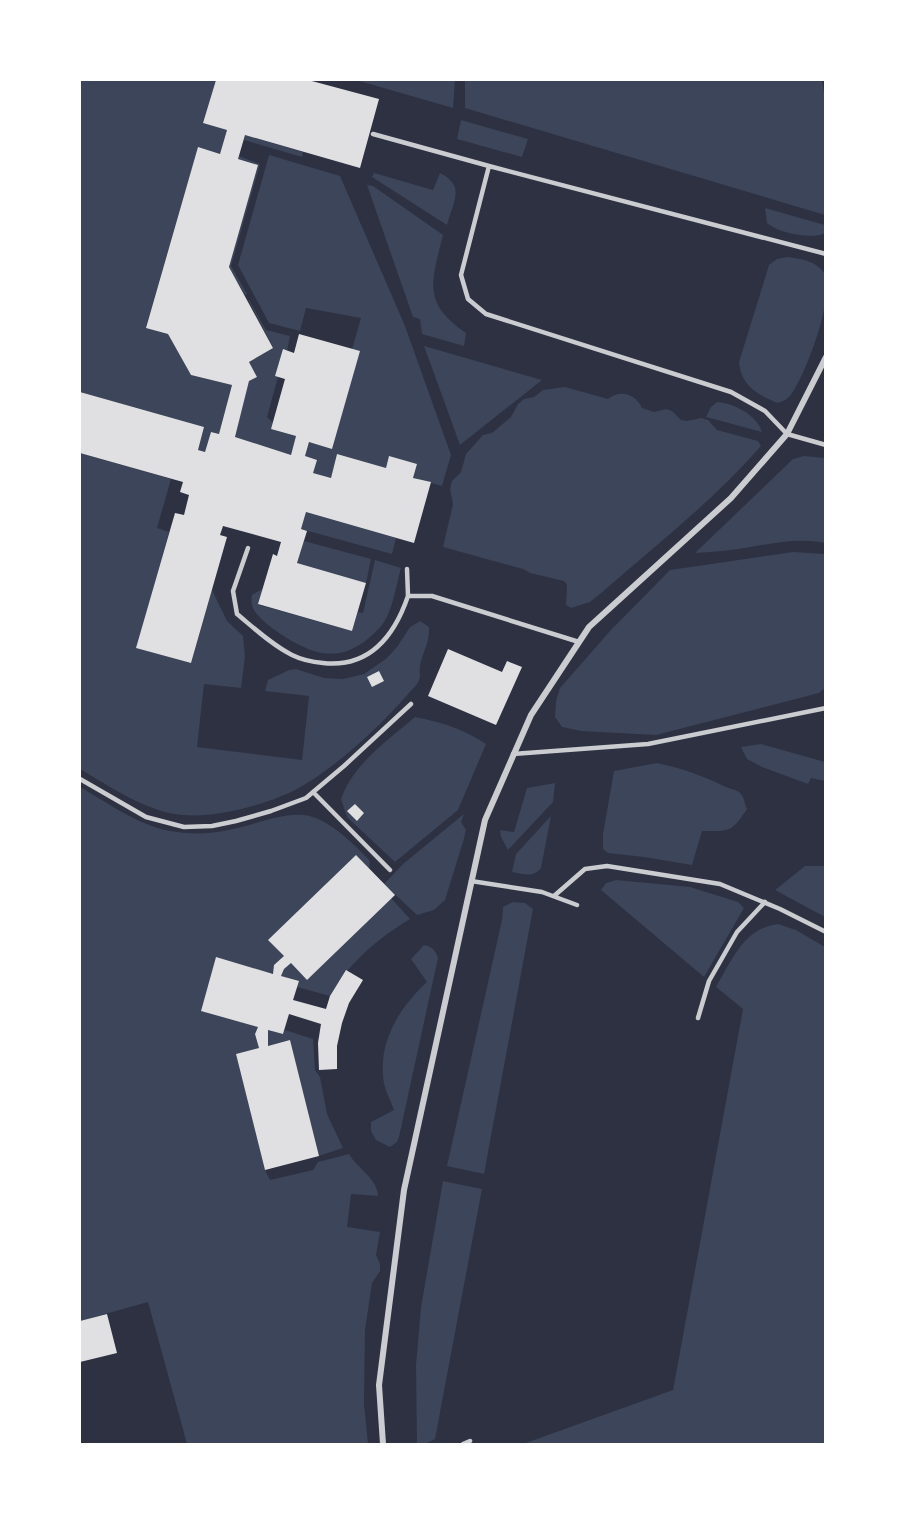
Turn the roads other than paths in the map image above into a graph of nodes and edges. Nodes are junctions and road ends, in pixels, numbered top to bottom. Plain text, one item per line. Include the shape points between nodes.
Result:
1 (373, 134) dead end
2 (489, 166) junction
3 (825, 255) edge
4 (825, 357) edge
5 (787, 434) junction
6 (825, 445) edge
7 (249, 548) dead end
8 (407, 569) dead end
9 (408, 596) junction
10 (579, 642) junction
11 (411, 704) dead end
12 (825, 708) edge
13 (513, 754) junction
14 (80, 779) edge
15 (313, 792) junction
16 (390, 870) dead end
17 (471, 881) junction
18 (554, 896) junction
19 (765, 902) junction
20 (577, 905) dead end
21 (825, 932) edge
22 (698, 1018) dead end
23 (470, 1441) dead end
24 (383, 1444) edge
25 (463, 1444) edge

1 - 2 lane
2 - 3 lane
2 - 5 lane via 461,275 468,299 486,314 731,392 765,411
4 - 5 street
5 - 6 lane
5 - 10 street via 731,498 589,627
7 - 9 lane via 233,591 237,614 291,655 308,661 339,665 364,658 384,641 400,619
8 - 9 lane
9 - 10 lane via 432,596
10 - 13 street via 531,714
11 - 15 lane
12 - 13 lane via 648,744
13 - 17 street via 485,820
14 - 15 lane via 146,817 184,827 212,826 263,814
15 - 16 lane
17 - 18 lane
17 - 24 street via 404,1190 379,1385
18 - 19 lane via 585,869 606,866 720,884
18 - 20 lane
19 - 21 lane
19 - 22 lane via 737,932 709,981
23 - 25 lane

